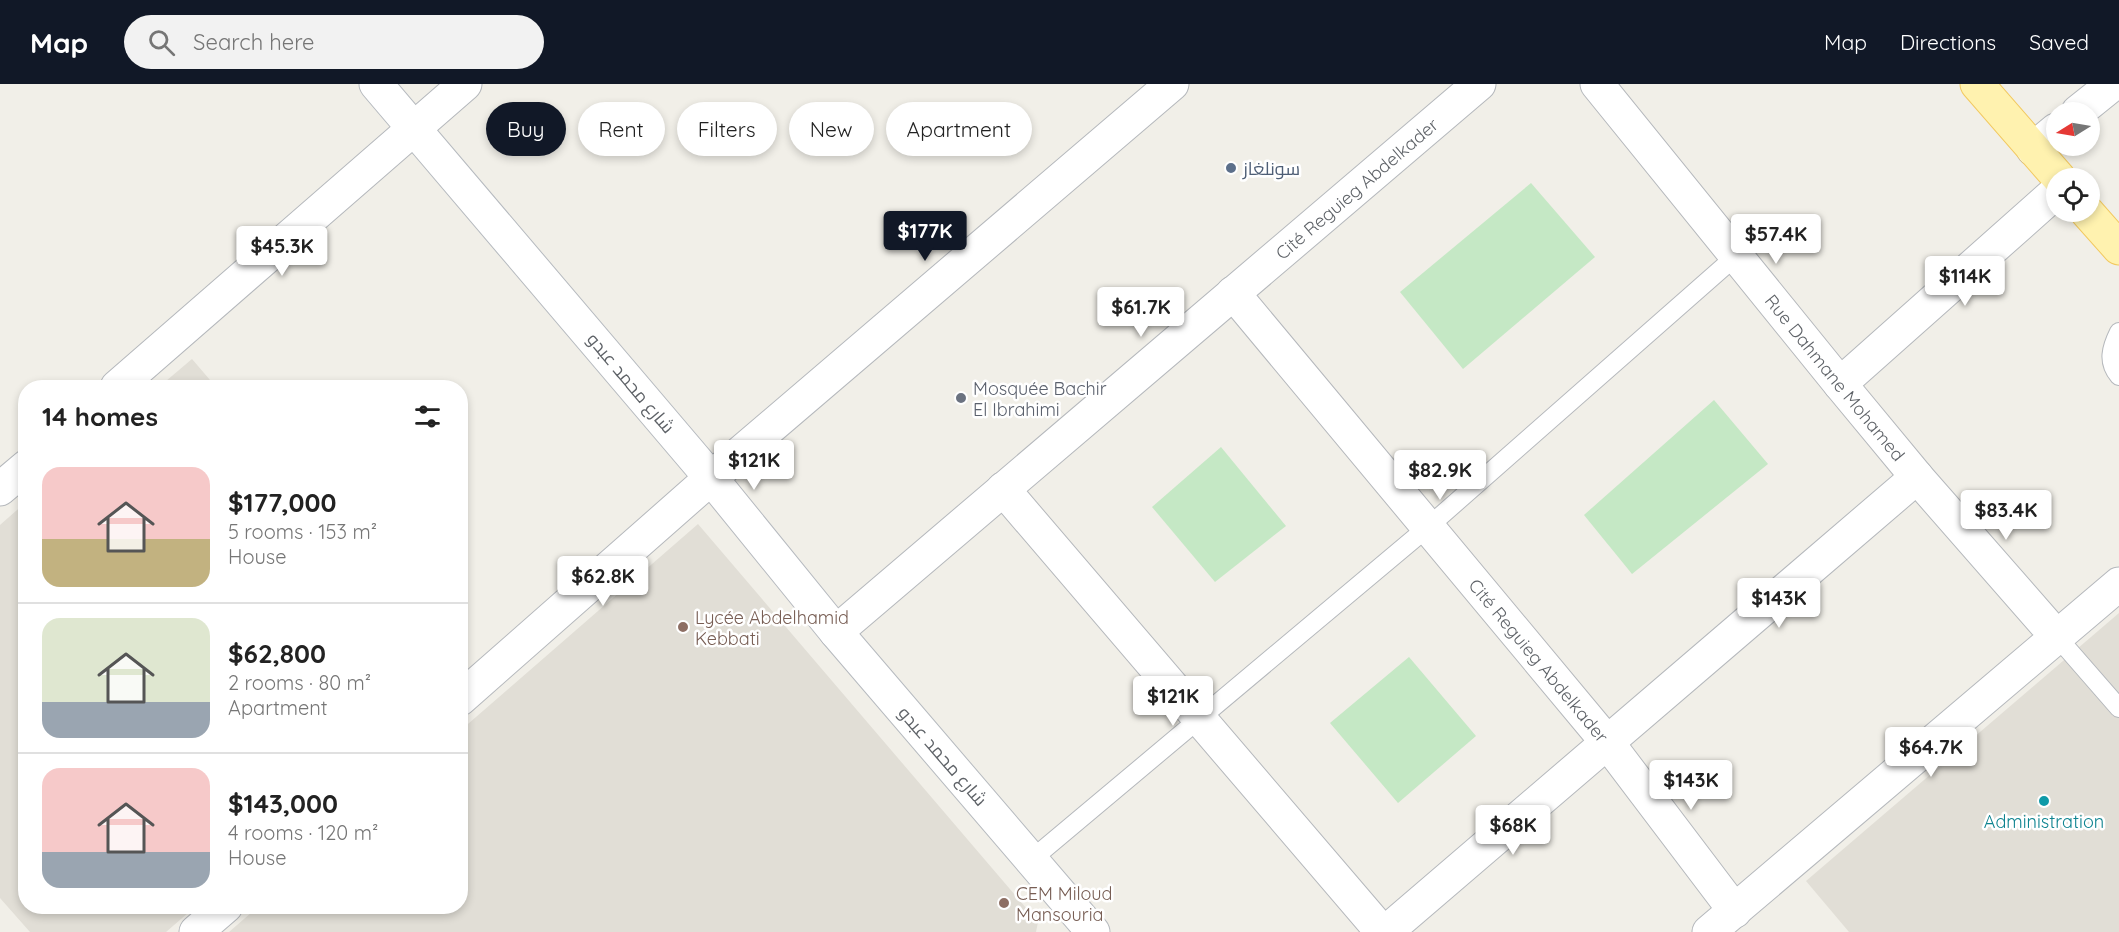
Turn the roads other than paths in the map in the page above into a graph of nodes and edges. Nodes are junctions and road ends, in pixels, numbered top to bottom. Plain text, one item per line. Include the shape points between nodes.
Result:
1 (376, 84) edge
2 (465, 84) edge
3 (1172, 84) edge
4 (1479, 84) edge
5 (1597, 84) edge
6 (1977, 84) edge
7 (2113, 84) edge
8 (2090, 102) edge
9 (414, 128) junction
10 (2045, 140) edge
11 (2055, 168) edge
12 (2046, 201) edge
13 (2096, 222) edge
14 (2119, 248) edge
15 (1736, 256) junction
16 (1233, 293) junction
17 (2119, 332) edge
18 (2119, 376) edge
19 (125, 380) edge
20 (1840, 384) junction
21 (18, 474) edge
22 (1917, 477) junction
23 (711, 478) junction
24 (0, 489) edge
25 (1003, 489) junction
26 (1428, 527) junction
27 (2119, 584) edge
28 (836, 632) junction
29 (2058, 638) junction
30 (468, 692) edge
31 (2119, 708) edge
32 (1200, 719) junction
33 (1608, 742) junction
34 (1031, 860) junction
35 (217, 914) edge
36 (1726, 923) edge
37 (196, 932) edge
38 (1093, 932) edge
39 (1384, 932) edge

1 - 9 street, شارع محمد عبدو
2 - 9 street
3 - 23 street
4 - 16 street, Cité Reguieg Abdelkader
5 - 15 street, Rue Dahmane Mohamed
6 - 10 main road
7 - 8 street
9 - 19 street
9 - 23 street, شارع محمد عبدو
10 - 11 main road
12 - 20 street
13 - 14 main road
15 - 20 street, Rue Dahmane Mohamed
15 - 26 lane
16 - 25 street, Cité Reguieg Abdelkader
16 - 26 street, Cité Reguieg Abdelkader
17 - 18 lane via 2111,348 2113,369
20 - 22 street, Rue Dahmane Mohamed
21 - 24 street
22 - 29 street, Rue Dahmane Mohamed
22 - 33 street, Cité Reguieg Abdelkader
23 - 28 street, شارع محمد عبدو
23 - 30 street
25 - 28 street, Cité Reguieg Abdelkader
25 - 32 street
26 - 32 lane
26 - 33 street, Cité Reguieg Abdelkader
27 - 29 street
28 - 34 street, شارع محمد عبدو
29 - 31 lane
29 - 36 street
32 - 34 lane
32 - 39 street
33 - 36 street
33 - 39 street
34 - 38 street, شارع محمد عبدو
35 - 37 street

